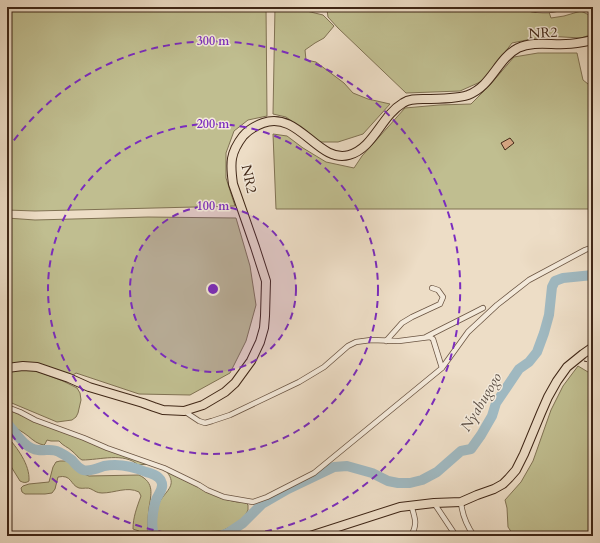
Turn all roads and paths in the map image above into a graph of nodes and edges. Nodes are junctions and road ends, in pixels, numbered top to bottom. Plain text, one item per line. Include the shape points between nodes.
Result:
1 (523, 7) edge
2 (565, 7) edge
3 (593, 40) edge
4 (593, 247) edge
5 (432, 288) dead end
6 (483, 308) dead end
7 (426, 337) junction
8 (386, 341) junction
9 (593, 347) edge
10 (7, 368) edge
11 (442, 368) junction
12 (7, 407) edge
13 (184, 411) junction
14 (460, 502) junction
15 (434, 503) junction
16 (411, 505) junction
17 (310, 536) edge
18 (411, 536) edge
19 (456, 536) edge
20 (474, 536) edge

1 - 2 street via 547,11
3 - 13 highway, NR2 / NR2 via 578,44 532,44 519,48 505,59 485,84 472,93 460,97 414,99 399,105 363,147 348,155 336,156 281,121 266,122 246,132 236,146 231,164 233,184 266,281 264,328 251,361 235,383 214,399
4 - 11 street via 529,280 497,305 468,332
5 - 8 street via 438,290 443,297 440,304 412,316
6 - 7 street
7 - 8 street
7 - 11 street via 433,339
8 - 13 street via 356,342 324,367 299,382 222,418 205,423
9 - 14 highway via 567,367 557,381 516,470 503,484
10 - 13 highway, NR2 / NR2 via 37,367 154,408
11 - 12 street via 314,473 253,502 224,497 164,468 107,448
14 - 15 highway
14 - 20 street via 466,522
15 - 16 highway
15 - 19 street
16 - 17 highway
16 - 18 street via 415,518

